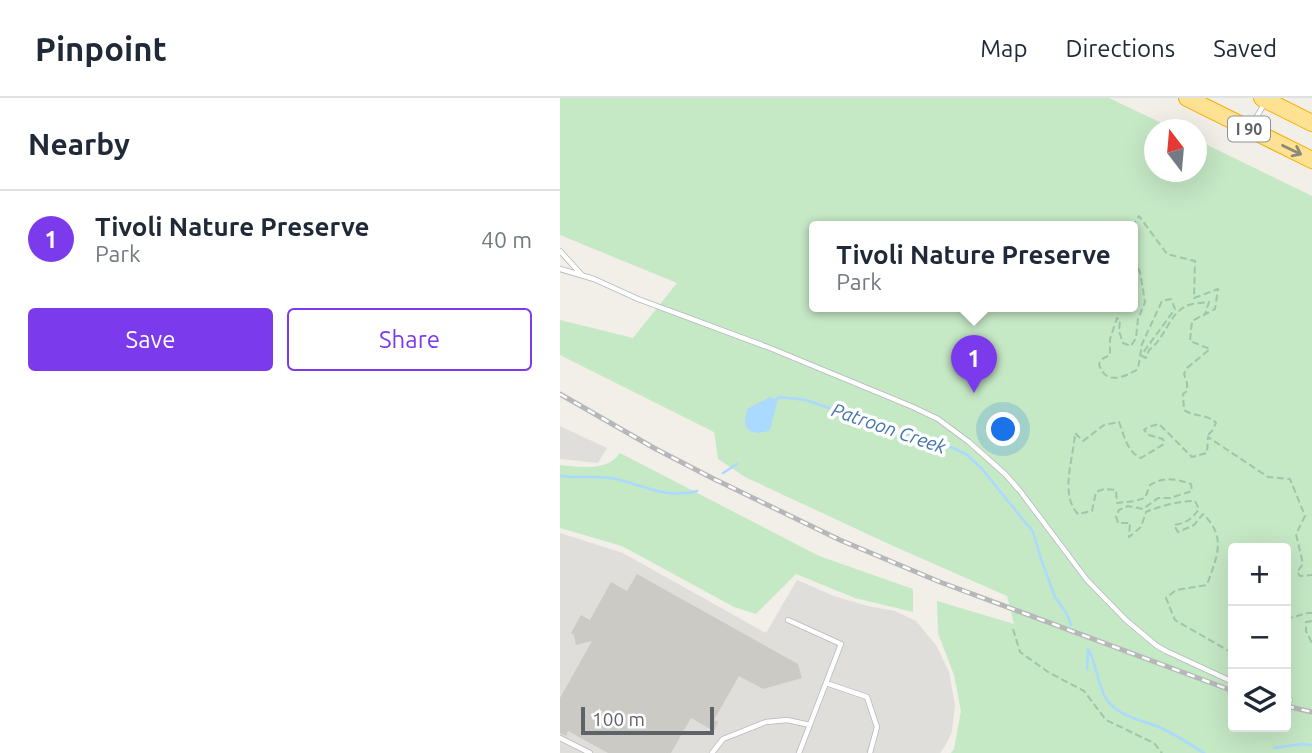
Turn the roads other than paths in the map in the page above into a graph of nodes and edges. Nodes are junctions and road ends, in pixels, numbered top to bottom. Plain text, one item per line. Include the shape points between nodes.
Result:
1 (1187, 98) edge
2 (1264, 99) edge
3 (1312, 123) edge
4 (1250, 129) junction
5 (1312, 160) edge
6 (560, 251) edge
7 (560, 268) edge
8 (582, 274) junction
9 (788, 620) dead end
10 (1228, 680) edge
11 (826, 683) junction
12 (810, 725) junction
13 (560, 738) edge
14 (590, 753) edge
15 (712, 753) edge
16 (799, 753) edge
17 (870, 753) edge

1 - 4 highway, I 90
2 - 3 highway, I 90
2 - 4 lane
4 -> 5 highway, I 90
6 - 8 lane
7 - 8 lane
8 - 10 lane via 938,419 1005,474 1076,568 1126,620 1157,646
9 - 11 lane via 841,644
11 - 12 lane
11 - 17 lane via 867,697 877,726
12 - 15 lane via 766,722 723,739
12 - 16 lane
13 - 14 lane

